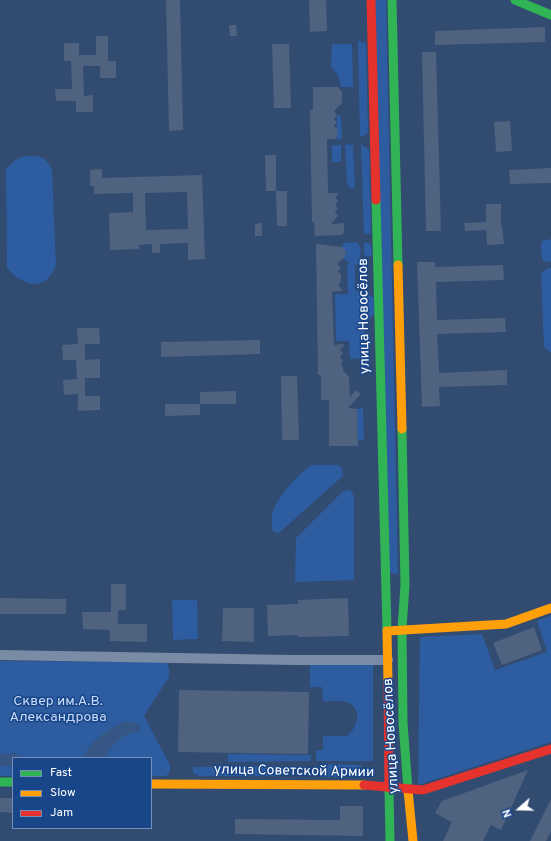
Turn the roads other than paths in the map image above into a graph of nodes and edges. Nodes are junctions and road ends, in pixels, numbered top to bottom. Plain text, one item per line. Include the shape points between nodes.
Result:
1 (371, 0) edge
2 (392, 0) edge
3 (515, 0) edge
4 (551, 15) edge
5 (551, 608) edge
6 (402, 629) junction
7 (388, 631) junction
8 (0, 655) edge
9 (388, 660) junction
10 (551, 749) edge
11 (0, 782) edge
12 (12, 782) edge
13 (152, 784) edge
14 (389, 788) junction
15 (408, 790) junction
16 (390, 841) edge
17 (413, 841) edge

1 - 7 main road, улица Новосёлов
2 - 6 main road, улица Новосёлов via 405,585
3 - 4 main road
5 - 6 main road via 506,624
6 - 7 main road
6 - 15 main road, улица Новосёлов via 403,723
7 - 9 main road, улица Новосёлов
8 - 9 street
9 - 14 main road, улица Новосёлов
10 - 15 main road, улица Советской Армии via 423,790
11 - 12 main road
13 - 14 main road, улица Советской Армии via 366,785
14 - 15 main road, улица Советской Армии
14 - 16 main road, улица Новосёлов
15 - 17 main road, улица Новосёлов

